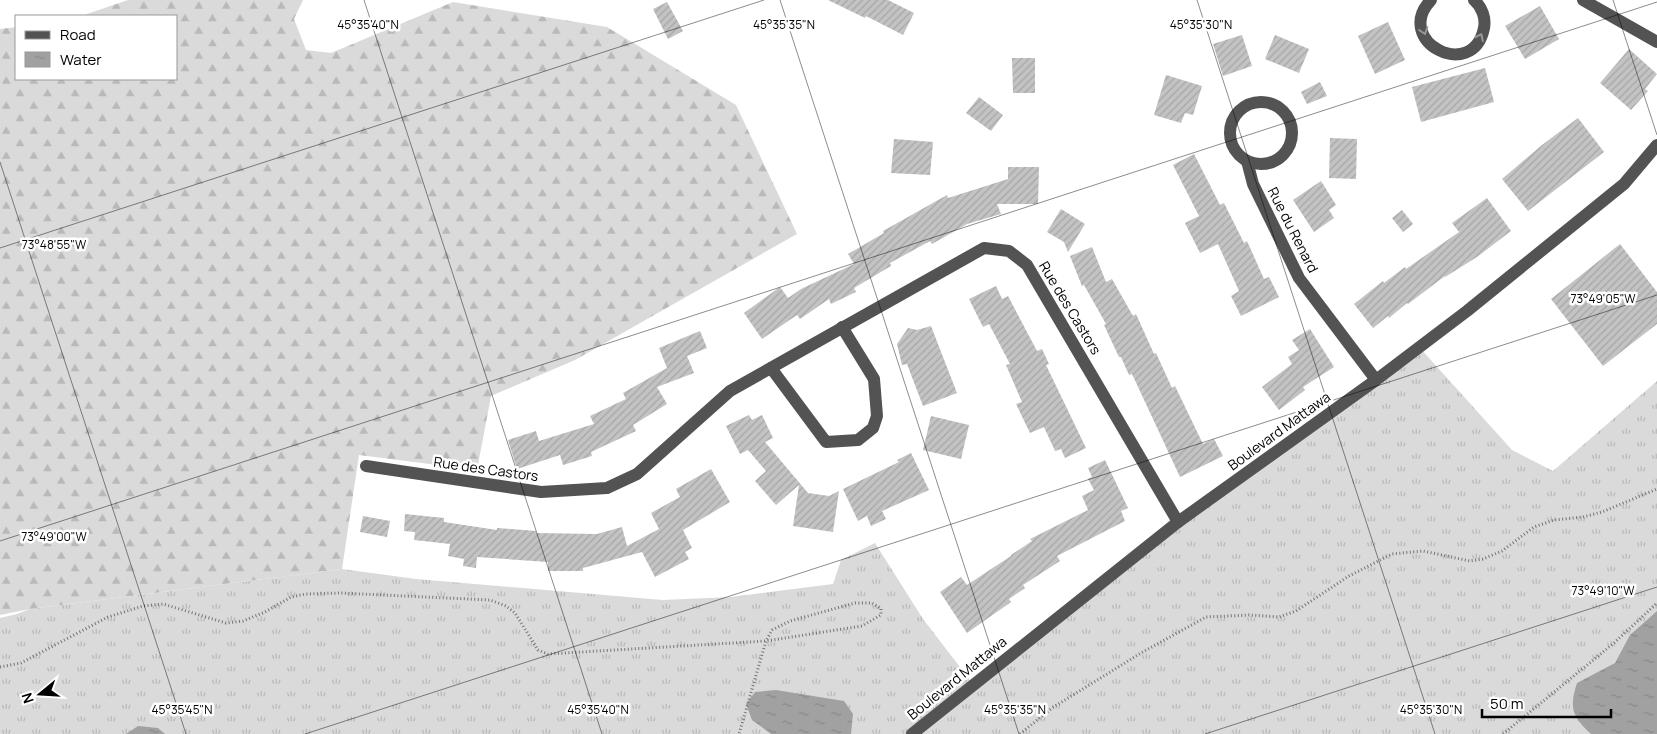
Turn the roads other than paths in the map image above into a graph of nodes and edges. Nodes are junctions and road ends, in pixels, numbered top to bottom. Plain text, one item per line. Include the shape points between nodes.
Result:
1 (1431, 0) edge
2 (1583, 0) edge
3 (1479, 1) edge
4 (1657, 42) edge
5 (1657, 145) edge
6 (1247, 161) junction
7 (842, 327) junction
8 (771, 368) junction
9 (1376, 380) junction
10 (366, 466) dead end
11 (1178, 522) junction
12 (912, 734) edge

1 -> 3 street via 1422,13 1423,34 1428,43 1447,54 1468,51 1477,44 1484,24
2 - 4 street
5 - 9 street, Boulevard Mattawa via 1624,184
6 - 6 street, Rue du Renard via 1267,164 1285,153 1292,134 1286,114 1278,107 1254,103 1240,109 1234,117 1230,127 1231,142
6 - 9 street, Rue du Renard via 1253,184 1298,278
7 - 8 street, Rue des Castors
7 - 8 street via 874,379 877,416 873,428 858,440 826,442
7 - 11 street, Rue des Castors via 984,248 1009,251 1027,265
8 - 10 street, Rue des Castors via 730,391 637,474 607,488 541,492
9 - 11 street, Boulevard Mattawa
11 - 12 street, Boulevard Mattawa

